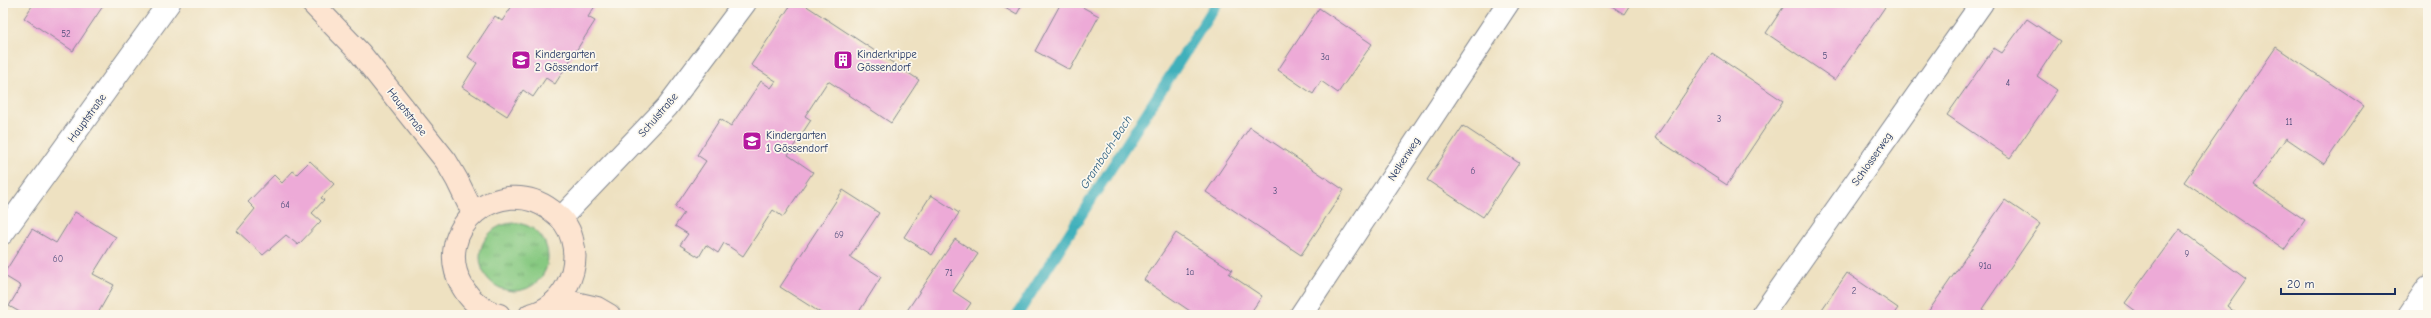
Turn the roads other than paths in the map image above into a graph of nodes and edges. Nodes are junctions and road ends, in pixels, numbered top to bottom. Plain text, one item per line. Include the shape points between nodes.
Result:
1 (169, 3) edge
2 (312, 3) edge
3 (745, 3) edge
4 (1508, 3) edge
5 (1982, 3) edge
6 (473, 213) junction
7 (560, 218) junction
8 (3, 233) edge
9 (2428, 287) edge
10 (558, 299) junction
11 (499, 315) edge
12 (530, 315) edge
13 (609, 315) edge
14 (1301, 315) edge
15 (1762, 315) edge
16 (2409, 315) edge

1 - 8 street, Hauptstraße
2 - 6 main road, Hauptstraße via 360,53 441,156 457,180
3 - 7 street, Schulstraße via 667,107
4 - 14 street, Nelkenweg
5 - 15 street, Schlosserweg
6 - 7 main road via 501,198 523,197 544,204
6 - 11 main road via 465,222 456,243 456,274 473,301
7 - 10 main road via 572,236 575,252 572,276
9 - 16 street
10 - 12 main road
10 - 13 main road via 597,308

